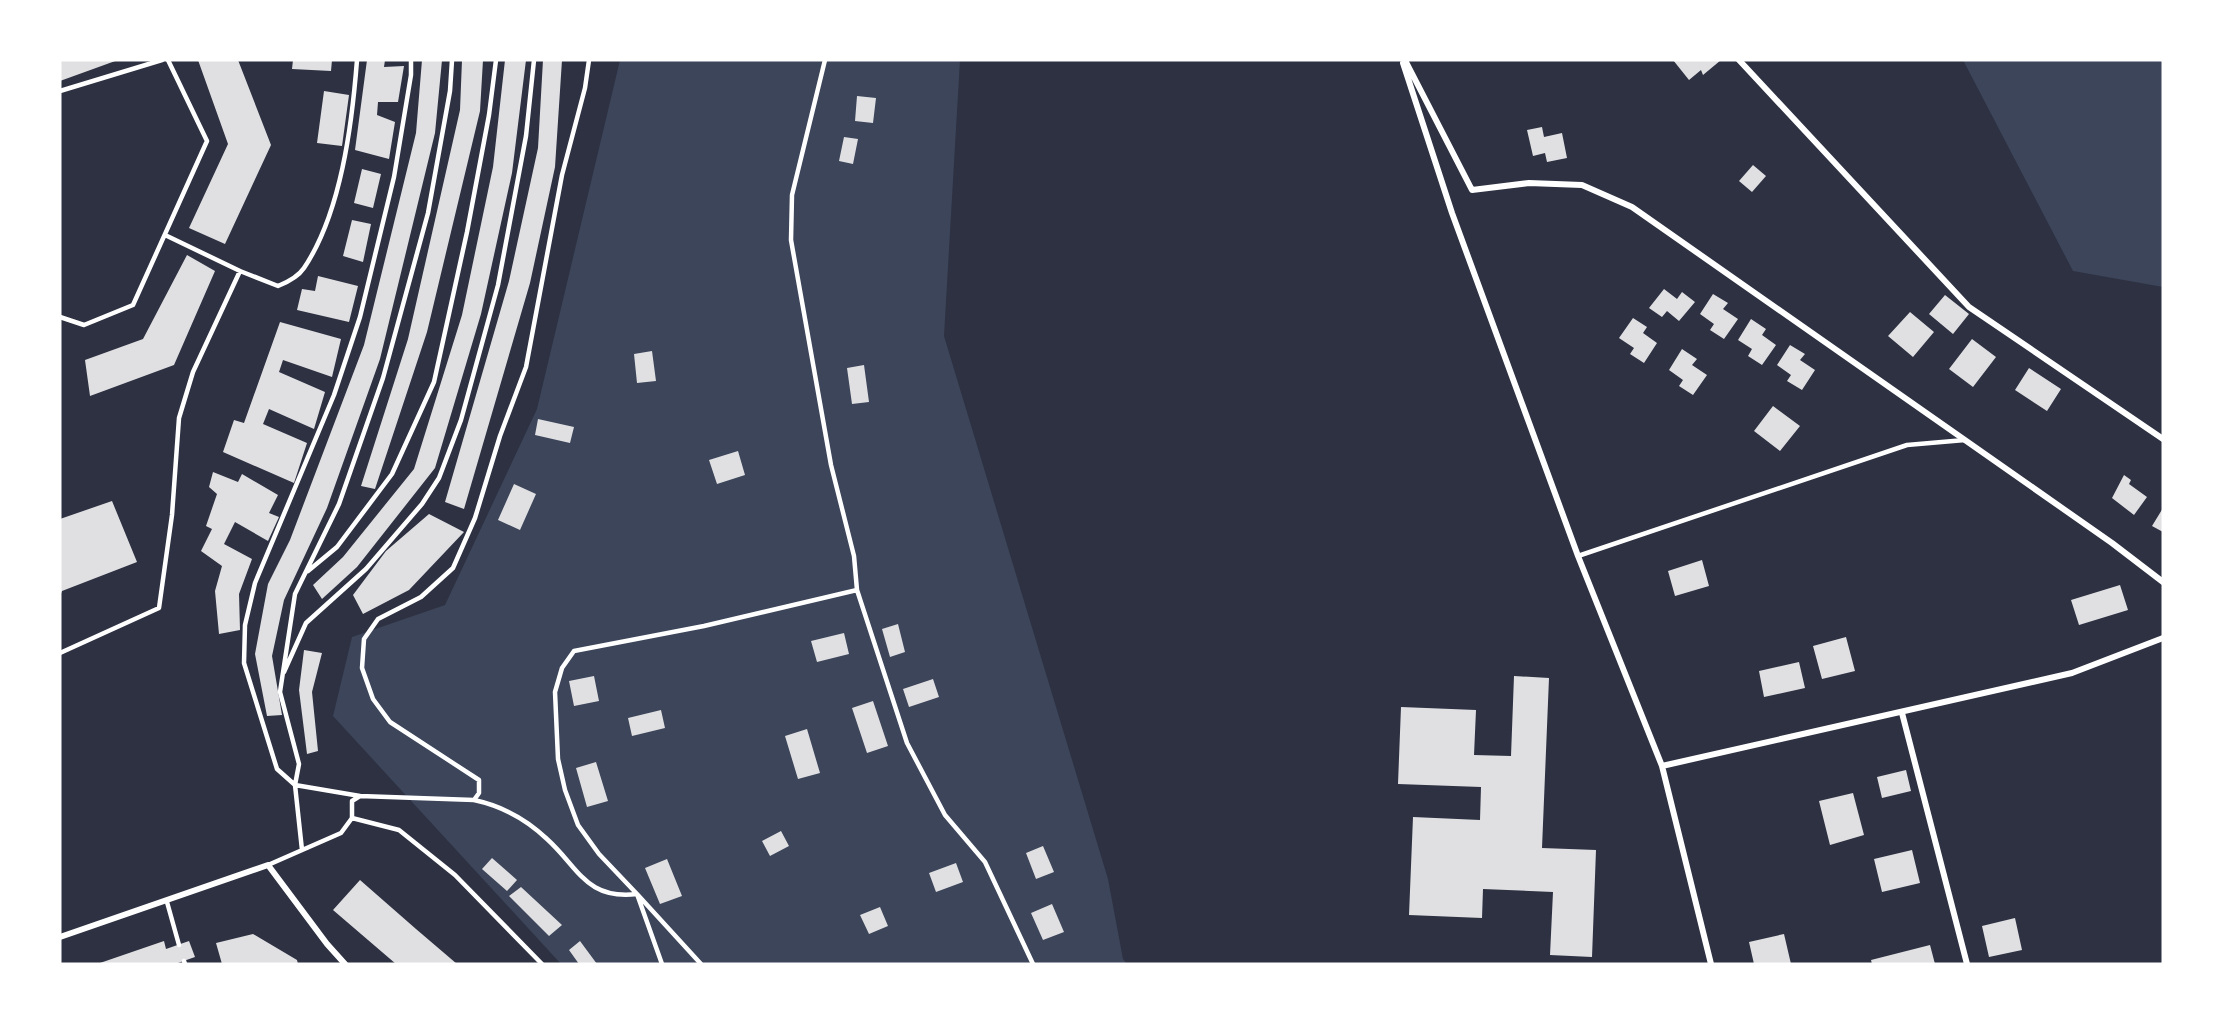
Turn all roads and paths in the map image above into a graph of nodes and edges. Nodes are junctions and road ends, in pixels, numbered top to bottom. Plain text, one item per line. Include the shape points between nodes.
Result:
1 (162, 60) edge
2 (168, 60) edge
3 (357, 60) edge
4 (411, 60) edge
5 (452, 60) edge
6 (496, 60) edge
7 (534, 60) edge
8 (589, 60) edge
9 (825, 60) edge
10 (1403, 60) edge
11 (1739, 60) edge
12 (150, 62) edge
13 (60, 90) edge
14 (165, 235) junction
15 (240, 271) junction
16 (60, 316) edge
17 (1965, 440) junction
18 (2163, 440) edge
19 (1578, 556) junction
20 (305, 573) junction
21 (2163, 582) edge
22 (857, 590) junction
23 (2163, 638) edge
24 (60, 653) edge
25 (280, 679) junction
26 (1902, 713) junction
27 (1662, 766) junction
28 (295, 785) junction
29 (360, 796) junction
30 (474, 800) junction
31 (352, 818) junction
32 (302, 850) junction
33 (268, 865) junction
34 (637, 894) junction
35 (167, 902) junction
36 (60, 937) edge
37 (179, 945) dead end
38 (345, 964) edge
39 (542, 964) edge
40 (662, 964) edge
41 (701, 964) edge
42 (1033, 964) edge
43 (1711, 964) edge
44 (1967, 964) edge

1 - 12 lane
2 - 14 lane via 207,141
3 - 15 lane via 344,153 329,218 303,269 278,286
4 - 28 lane via 394,177 360,317 334,395 255,583 245,625 244,663 277,769
5 - 20 lane via 428,213 383,378 339,504
6 - 20 lane via 467,232 434,382 392,474 337,547
7 - 25 lane via 526,136 498,285 461,420 439,478 422,504 366,569 306,623
8 - 30 lane via 562,175 526,367 475,518 453,568 421,597 378,619 364,639 362,668 373,699 390,722 479,780 479,793
9 - 22 lane via 792,195 791,240 831,465 854,556
10 - 17 street via 1472,190 1529,183 1582,185 1632,207
10 - 19 street via 1452,213
11 - 18 street via 1969,307
12 - 13 lane
14 - 15 lane
14 - 16 lane via 133,305 84,325
15 - 24 lane via 193,372 179,418 172,515 159,608
17 - 19 lane via 1907,445
17 - 21 street
19 - 27 street
20 - 25 lane via 295,594
22 - 34 lane via 574,651 562,668 555,692 555,731 565,790 578,825
22 - 42 lane via 907,742 945,815 985,862
23 - 26 street via 2072,673
25 - 28 lane via 299,764
26 - 27 street
26 - 44 street
27 - 43 street
28 - 29 lane
28 - 32 lane
29 - 30 lane
29 - 31 lane via 352,801
30 - 34 lane via 520,817 594,888 608,895
31 - 32 lane via 341,833
31 - 39 lane via 399,830 455,874
32 - 33 lane
33 - 35 street
33 - 38 street
34 - 40 lane
34 - 41 lane
35 - 36 street
35 - 37 lane

